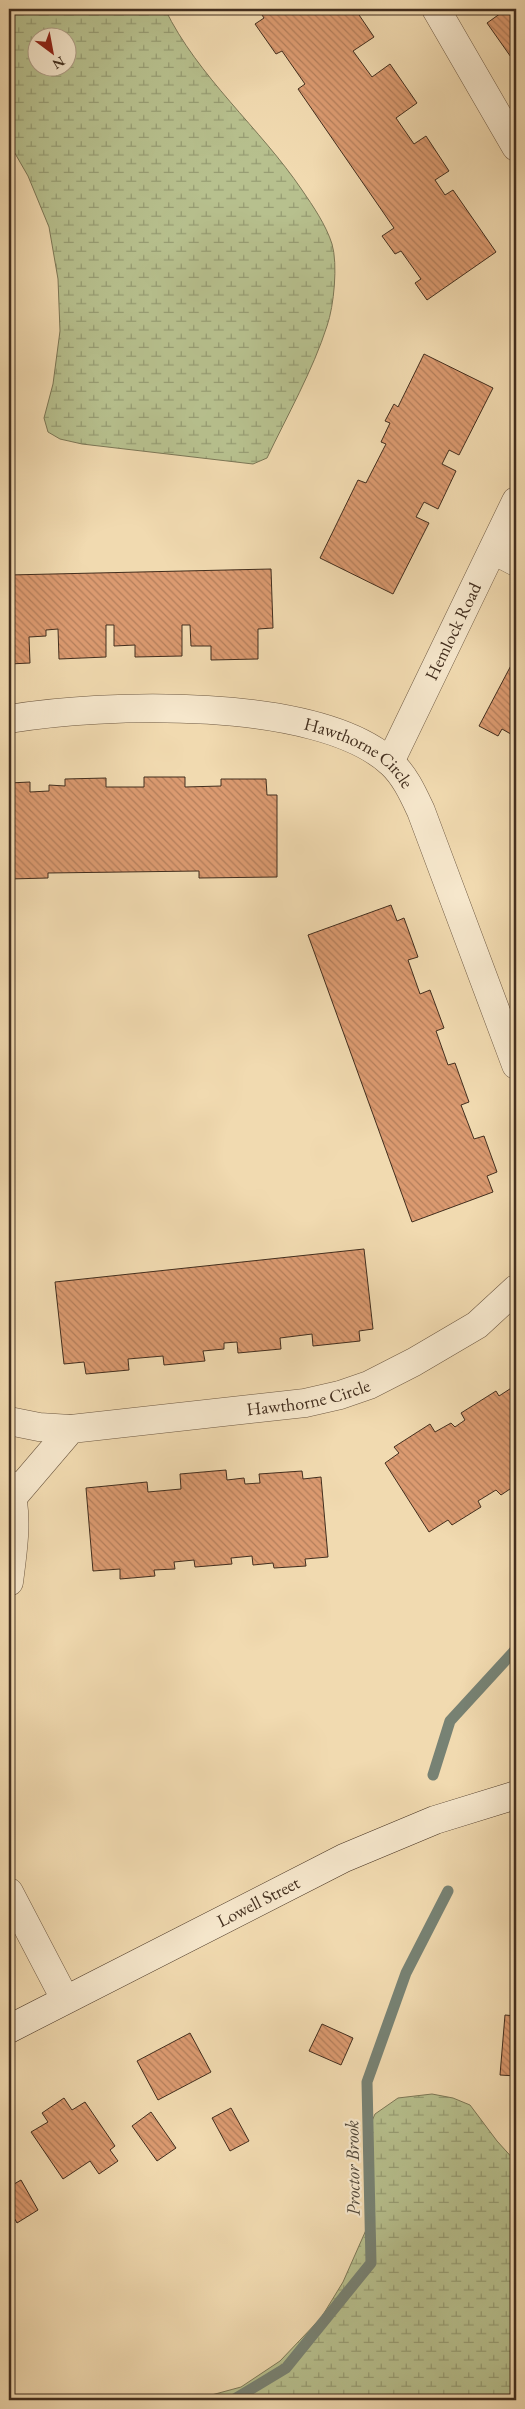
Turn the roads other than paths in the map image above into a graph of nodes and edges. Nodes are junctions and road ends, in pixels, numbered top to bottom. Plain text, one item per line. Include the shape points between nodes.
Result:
1 (436, 9) edge
2 (516, 146) edge
3 (516, 501) edge
4 (504, 556) edge
5 (9, 719) edge
6 (390, 762) junction
7 (516, 1065) edge
8 (516, 1289) edge
9 (516, 1302) edge
10 (477, 1324) junction
11 (9, 1421) edge
12 (71, 1429) junction
13 (11, 1490) edge
14 (9, 1582) edge
15 (516, 1795) edge
16 (9, 1892) edge
17 (66, 1999) junction
18 (9, 2029) edge

1 - 2 street
3 - 4 street, Hemlock Road
4 - 6 street, Hemlock Road
5 - 6 street, Hawthorne Circle via 107,709 216,710 302,724 344,735
6 - 7 street, Hawthorne Circle via 410,786 422,811
8 - 10 street, Hawthorne Circle
9 - 10 street
10 - 12 street, Hawthorne Circle via 414,1362 369,1385 340,1395 305,1403
11 - 12 street, Hawthorne Circle via 39,1428
12 - 13 street
13 - 14 street via 14,1529
15 - 17 street, Lowell Street via 435,1820 344,1858
16 - 17 street
17 - 18 street, Lowell Street

